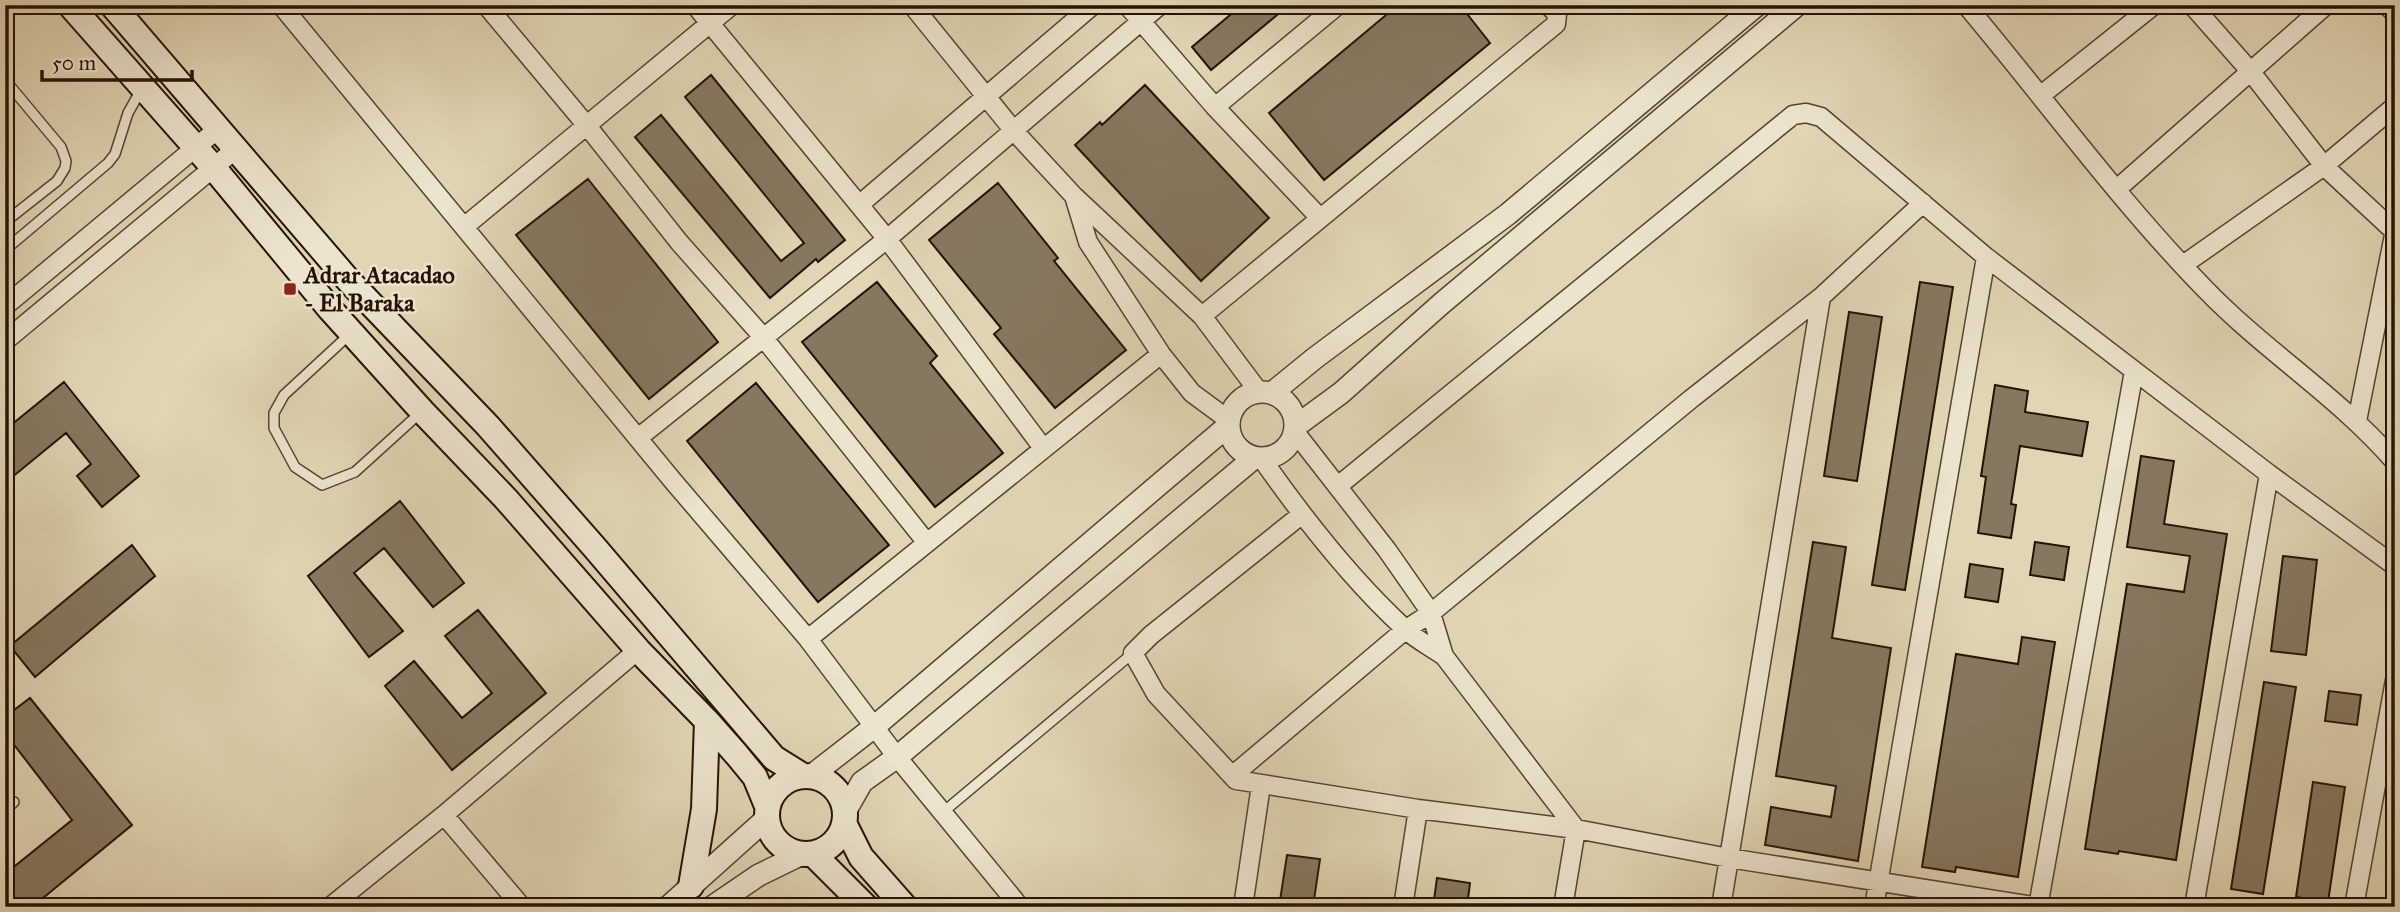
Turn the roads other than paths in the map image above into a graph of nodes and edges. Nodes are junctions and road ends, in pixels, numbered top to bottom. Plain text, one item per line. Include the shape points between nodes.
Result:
1 (70, 5) edge
2 (112, 5) edge
3 (281, 5) edge
4 (486, 5) edge
5 (695, 5) edge
6 (732, 5) edge
7 (912, 5) edge
8 (1093, 5) edge
9 (1127, 5) edge
10 (1160, 5) edge
11 (1338, 5) edge
12 (1548, 5) edge
13 (1757, 5) edge
14 (1797, 5) edge
15 (2154, 5) edge
16 (2192, 5) edge
17 (2326, 5) edge
18 (2386, 5) edge
19 (1973, 8) edge
20 (2395, 13) edge
21 (1140, 21) junction
22 (710, 23) junction
23 (2251, 72) junction
24 (5, 80) edge
25 (142, 88) junction
26 (986, 96) junction
27 (2040, 96) junction
28 (2395, 106) edge
29 (1215, 107) junction
30 (588, 127) junction
31 (219, 128) junction
32 (1014, 131) junction
33 (195, 146) junction
34 (237, 148) junction
35 (2324, 166) junction
36 (213, 167) junction
37 (2117, 189) junction
38 (1074, 195) junction
39 (1923, 203) junction
40 (859, 205) junction
41 (1320, 218) junction
42 (5, 222) edge
43 (464, 227) junction
44 (2395, 232) edge
45 (887, 239) junction
46 (5, 250) edge
47 (1986, 257) junction
48 (2183, 265) junction
49 (1821, 297) junction
50 (5, 306) edge
51 (1202, 316) junction
52 (352, 333) junction
53 (763, 337) junction
54 (5, 341) edge
55 (1161, 354) junction
56 (2134, 370) junction
57 (1266, 393) junction
58 (422, 411) junction
59 (1229, 423) junction
60 (2362, 426) junction
61 (1295, 429) junction
62 (638, 438) junction
63 (2395, 446) edge
64 (1043, 448) junction
65 (1258, 458) junction
66 (2395, 461) edge
67 (2269, 474) junction
68 (1338, 486) junction
69 (1301, 515) junction
70 (926, 543) junction
71 (2395, 566) edge
72 (1431, 613) junction
73 (1405, 630) junction
74 (808, 639) junction
75 (638, 650) junction
76 (1133, 653) junction
77 (1444, 656) junction
78 (2395, 680) edge
79 (707, 721) junction
80 (874, 727) junction
81 (897, 757) junction
82 (807, 776) junction
83 (1232, 776) junction
84 (1261, 785) junction
85 (14, 802) dead end
86 (1418, 809) junction
87 (5, 810) edge
88 (767, 813) junction
89 (942, 813) junction
90 (444, 815) junction
91 (844, 817) junction
92 (1576, 829) junction
93 (807, 854) junction
94 (1729, 858) junction
95 (1878, 880) junction
96 (691, 886) junction
97 (330, 907) edge
98 (522, 907) edge
99 (668, 907) edge
100 (712, 907) edge
101 (866, 907) edge
102 (905, 907) edge
103 (1020, 907) edge
104 (1243, 907) edge
105 (1403, 907) edge
106 (1563, 907) edge
107 (1721, 907) edge
108 (1874, 907) edge
109 (2038, 907) edge
110 (2194, 907) edge
111 (2354, 907) edge

1 - 25 main road
2 - 31 main road
3 - 43 street
4 - 30 street
5 - 22 street
6 - 22 street
7 - 26 street
8 - 26 street
9 - 21 street
10 - 21 street
11 - 29 street
12 - 41 street via 1557,14 1556,24
13 - 57 street via 1508,214
14 - 61 street
15 - 27 street
16 - 23 street
17 - 23 street
18 - 20 street
19 - 27 street
21 - 29 street
21 - 32 street
22 - 30 street
22 - 40 street
23 - 35 street
23 - 37 street
24 - 42 lane via 61,147 66,160 57,181
25 - 33 main road
25 - 46 lane via 108,163
26 - 32 street
26 - 40 street
27 - 37 street
28 - 35 street
29 - 41 street
30 - 43 street
30 - 53 street via 679,242
31 - 33 street
31 - 34 main road
32 - 38 street
32 - 45 street
33 - 36 main road
33 - 50 street
34 - 36 street
34 - 82 main road via 349,281 488,426 774,758
35 - 44 street
35 - 48 street
36 - 52 main road
36 - 54 street
37 - 48 street
38 - 51 street
38 - 55 street via 1088,242
39 - 47 street
39 - 49 street
39 - 68 street via 1821,117 1793,115
40 - 45 street
41 - 51 street
43 - 62 street
44 - 60 street
45 - 53 street
45 - 64 street
47 - 56 street
47 - 95 street
48 - 60 street via 2227,311
49 - 72 street
49 - 94 street
51 - 57 street
52 - 58 main road
52 - 58 lane via 284,395 274,413 274,428 295,467 322,485 355,472
53 - 62 street
53 - 70 street
55 - 59 street via 1192,393
55 - 64 street
56 - 67 street
56 - 109 street
57 - 59 street via 1247,395 1237,403
57 - 61 street via 1282,398 1289,406
58 - 75 main road
59 - 65 street via 1236,446
59 - 80 street
60 - 63 street
60 - 66 street
61 - 65 street via 1279,454
61 - 68 street
62 - 74 street
64 - 70 street
65 - 69 street
65 - 81 street
67 - 71 street
67 - 110 street
68 - 72 street
69 - 73 street
69 - 76 street
70 - 74 street
72 - 73 street
72 - 77 street
73 - 77 street
73 - 83 street
74 - 80 street
75 - 79 main road
75 - 90 street
76 - 83 street via 1156,694
76 - 89 lane
77 - 92 street
78 - 111 street
79 - 88 main road via 755,777
79 - 96 main road via 704,808
80 - 81 street
80 - 82 street
81 - 89 street
81 - 91 street via 862,782
82 - 88 main road via 780,785
82 - 91 main road via 834,788
83 - 84 street
84 - 86 street
84 - 104 street
85 - 87 lane
86 - 92 street
86 - 105 street
88 - 93 main road via 777,843
88 - 96 street
89 - 103 street
90 - 97 street
90 - 98 street
91 - 93 main road via 833,843
91 - 102 main road via 860,857
92 - 94 street
92 - 106 street
93 - 100 street via 759,875
93 - 101 main road
94 - 95 street
94 - 107 street
95 - 108 street
95 - 109 street
96 - 99 street

